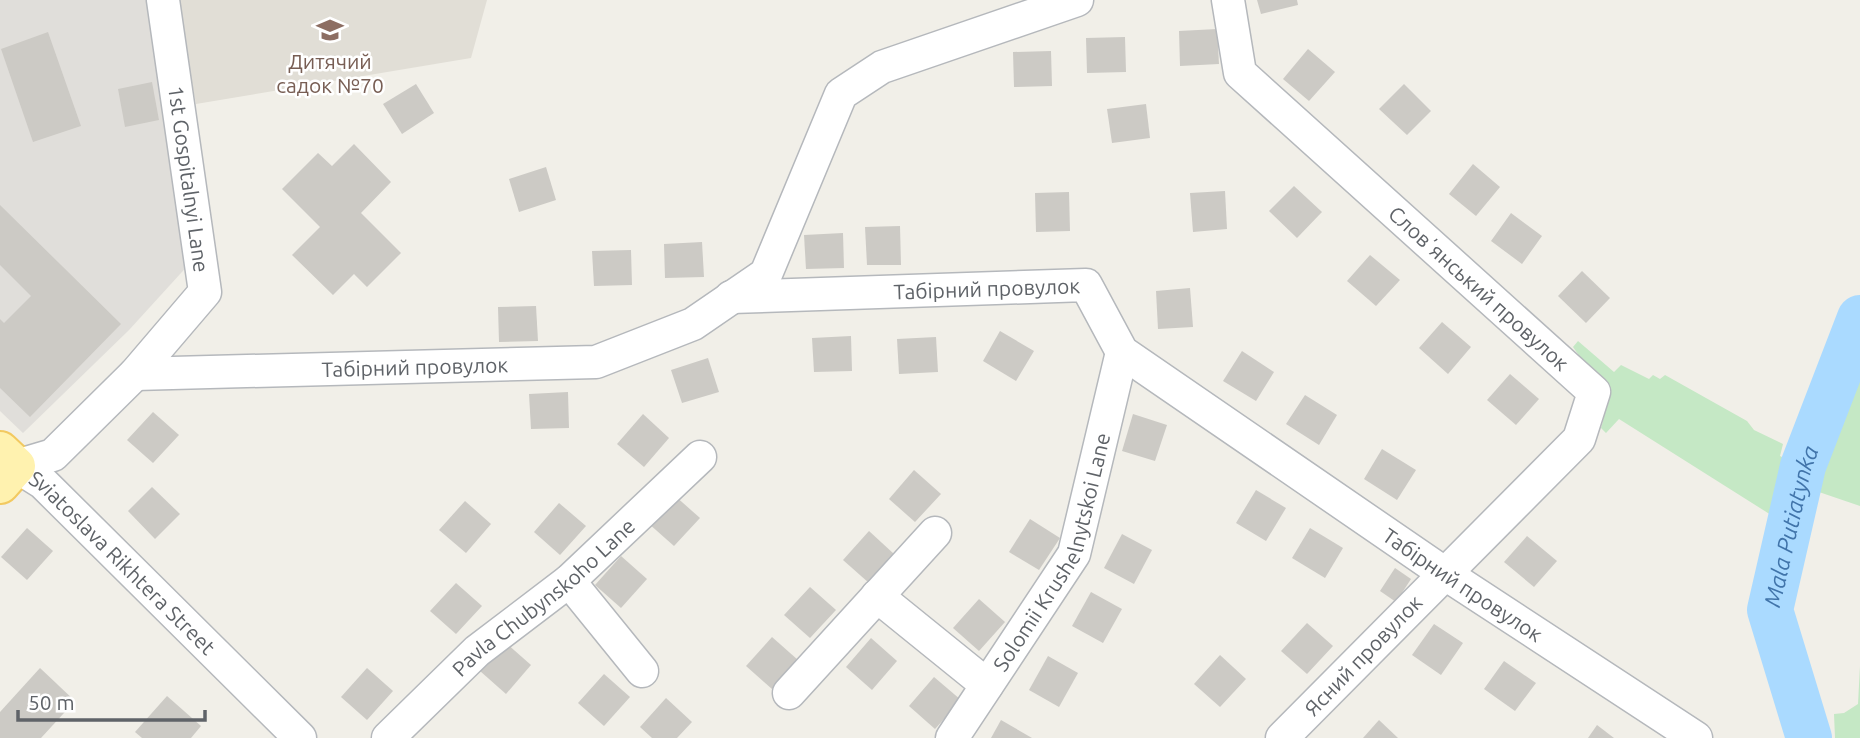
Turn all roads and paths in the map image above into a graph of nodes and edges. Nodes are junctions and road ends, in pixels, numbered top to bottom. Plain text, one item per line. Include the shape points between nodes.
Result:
1 (163, 0) edge
2 (1077, 0) edge
3 (1228, 0) edge
4 (731, 297) junction
5 (1122, 352) junction
6 (135, 374) junction
7 (700, 457) dead end
8 (5, 467) edge
9 (935, 533) dead end
10 (1444, 573) junction
11 (569, 581) junction
12 (877, 596) junction
13 (642, 671) dead end
14 (988, 685) junction
15 (789, 693) dead end
16 (1689, 736) edge
17 (300, 738) edge
18 (388, 738) edge
19 (952, 738) edge
20 (1282, 738) edge

1 - 6 street, 1st Gospitalnyi Lane via 205,292
2 - 4 street via 881,67 841,94 766,274
3 - 10 street, Словʼянський провулок via 1240,73 1594,392 1579,439
4 - 5 street, Табірний провулок via 1086,285
4 - 6 street, Табірний провулок via 693,324 596,362
5 - 10 street, Табірний провулок
5 - 14 street, Solomii Krushelnytskoi Lane via 1074,554
6 - 8 street, 1st Gospitalnyi Lane via 53,455
7 - 11 street, Pavla Chubynskoho Lane
8 - 17 street, Sviatoslava Rikhtera Street via 43,483
9 - 12 street
10 - 16 street, Табірний провулок
10 - 20 street, Ясний провулок
11 - 13 street
11 - 18 street, Pavla Chubynskoho Lane via 477,651
12 - 14 street
12 - 15 street
14 - 19 street, Solomii Krushelnytskoi Lane

